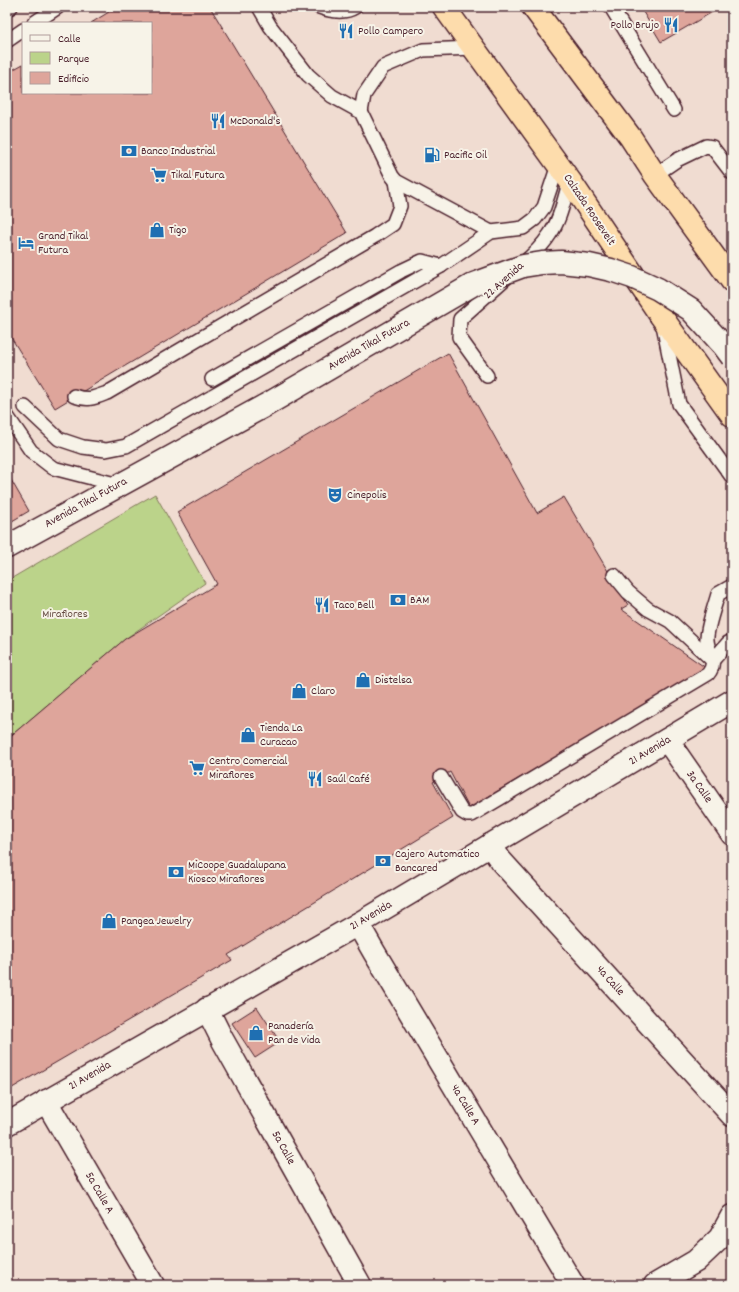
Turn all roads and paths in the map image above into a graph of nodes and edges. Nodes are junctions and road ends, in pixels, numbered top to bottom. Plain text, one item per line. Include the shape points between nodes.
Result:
1 (11, 7) edge
2 (58, 7) edge
3 (259, 7) edge
4 (319, 7) edge
5 (355, 7) edge
6 (444, 7) edge
7 (533, 7) edge
8 (611, 7) edge
9 (7, 9) edge
10 (36, 22) edge
11 (22, 31) edge
12 (7, 41) edge
13 (474, 48) junction
14 (674, 110) dead end
15 (361, 112) junction
16 (564, 173) junction
17 (732, 173) edge
18 (655, 176) junction
19 (396, 181) junction
20 (491, 232) junction
21 (441, 266) junction
22 (732, 281) edge
23 (661, 316) junction
24 (732, 357) edge
25 (487, 376) dead end
26 (212, 379) dead end
27 (74, 396) dead end
28 (25, 407) dead end
29 (732, 415) edge
30 (7, 416) edge
31 (732, 477) edge
32 (119, 485) junction
33 (7, 547) edge
34 (614, 575) dead end
35 (732, 586) edge
36 (732, 641) edge
37 (713, 660) junction
38 (732, 701) edge
39 (667, 740) junction
40 (441, 777) dead end
41 (732, 834) edge
42 (490, 845) junction
43 (358, 924) junction
44 (207, 1009) junction
45 (46, 1101) junction
46 (732, 1116) edge
47 (7, 1124) edge
48 (732, 1216) edge
49 (153, 1285) edge
50 (360, 1285) edge
51 (573, 1285) edge
52 (655, 1285) edge

1 - 9 lane
2 - 10 lane
3 - 15 lane via 270,26 308,75 332,96
4 - 5 lane via 342,11
6 - 13 highway, Calzada Roosevelt
7 - 18 highway via 631,138
8 - 14 lane
11 - 12 lane
13 - 15 lane via 423,50 384,67 364,95
13 - 16 highway, Calzada Roosevelt
15 - 19 lane
16 - 20 lane via 535,219 523,228
16 - 23 highway, Calzada Roosevelt
16 - 25 lane, 22 Avenida via 558,218 550,234 530,258 460,319 459,337
17 - 18 lane via 712,147 706,146 677,160
18 - 22 highway
19 - 20 lane
19 - 27 lane via 400,206 393,224 107,393 83,400
20 - 21 lane
21 - 26 lane via 422,261 401,271
21 - 28 lane via 126,446 106,450 83,447 59,439
23 - 29 highway, Calzada Roosevelt
23 - 31 lane via 679,404
24 - 32 street, Avenida Tikal Futura, bridge via 691,310 658,289 626,275 589,265 561,262 523,266 474,284 266,405
30 - 32 lane via 31,451 53,468
32 - 33 street, Avenida Tikal Futura
34 - 37 lane via 628,592 648,609 670,620
35 - 37 lane via 718,594 710,624 707,640
36 - 37 lane
37 - 40 lane via 708,674 472,814 462,812
38 - 39 street, 21 Avenida
39 - 41 street, 3a Calle
39 - 42 street, 21 Avenida
42 - 43 street, 21 Avenida
42 - 46 street, 4a Calle via 501,861
43 - 44 street, 21 Avenida
43 - 51 street, 4a Calle A
44 - 45 street, 21 Avenida
44 - 50 street, 5a Calle
45 - 47 street, 21 Avenida
45 - 49 street, 5a Calle A
48 - 52 street via 720,1238 696,1261

